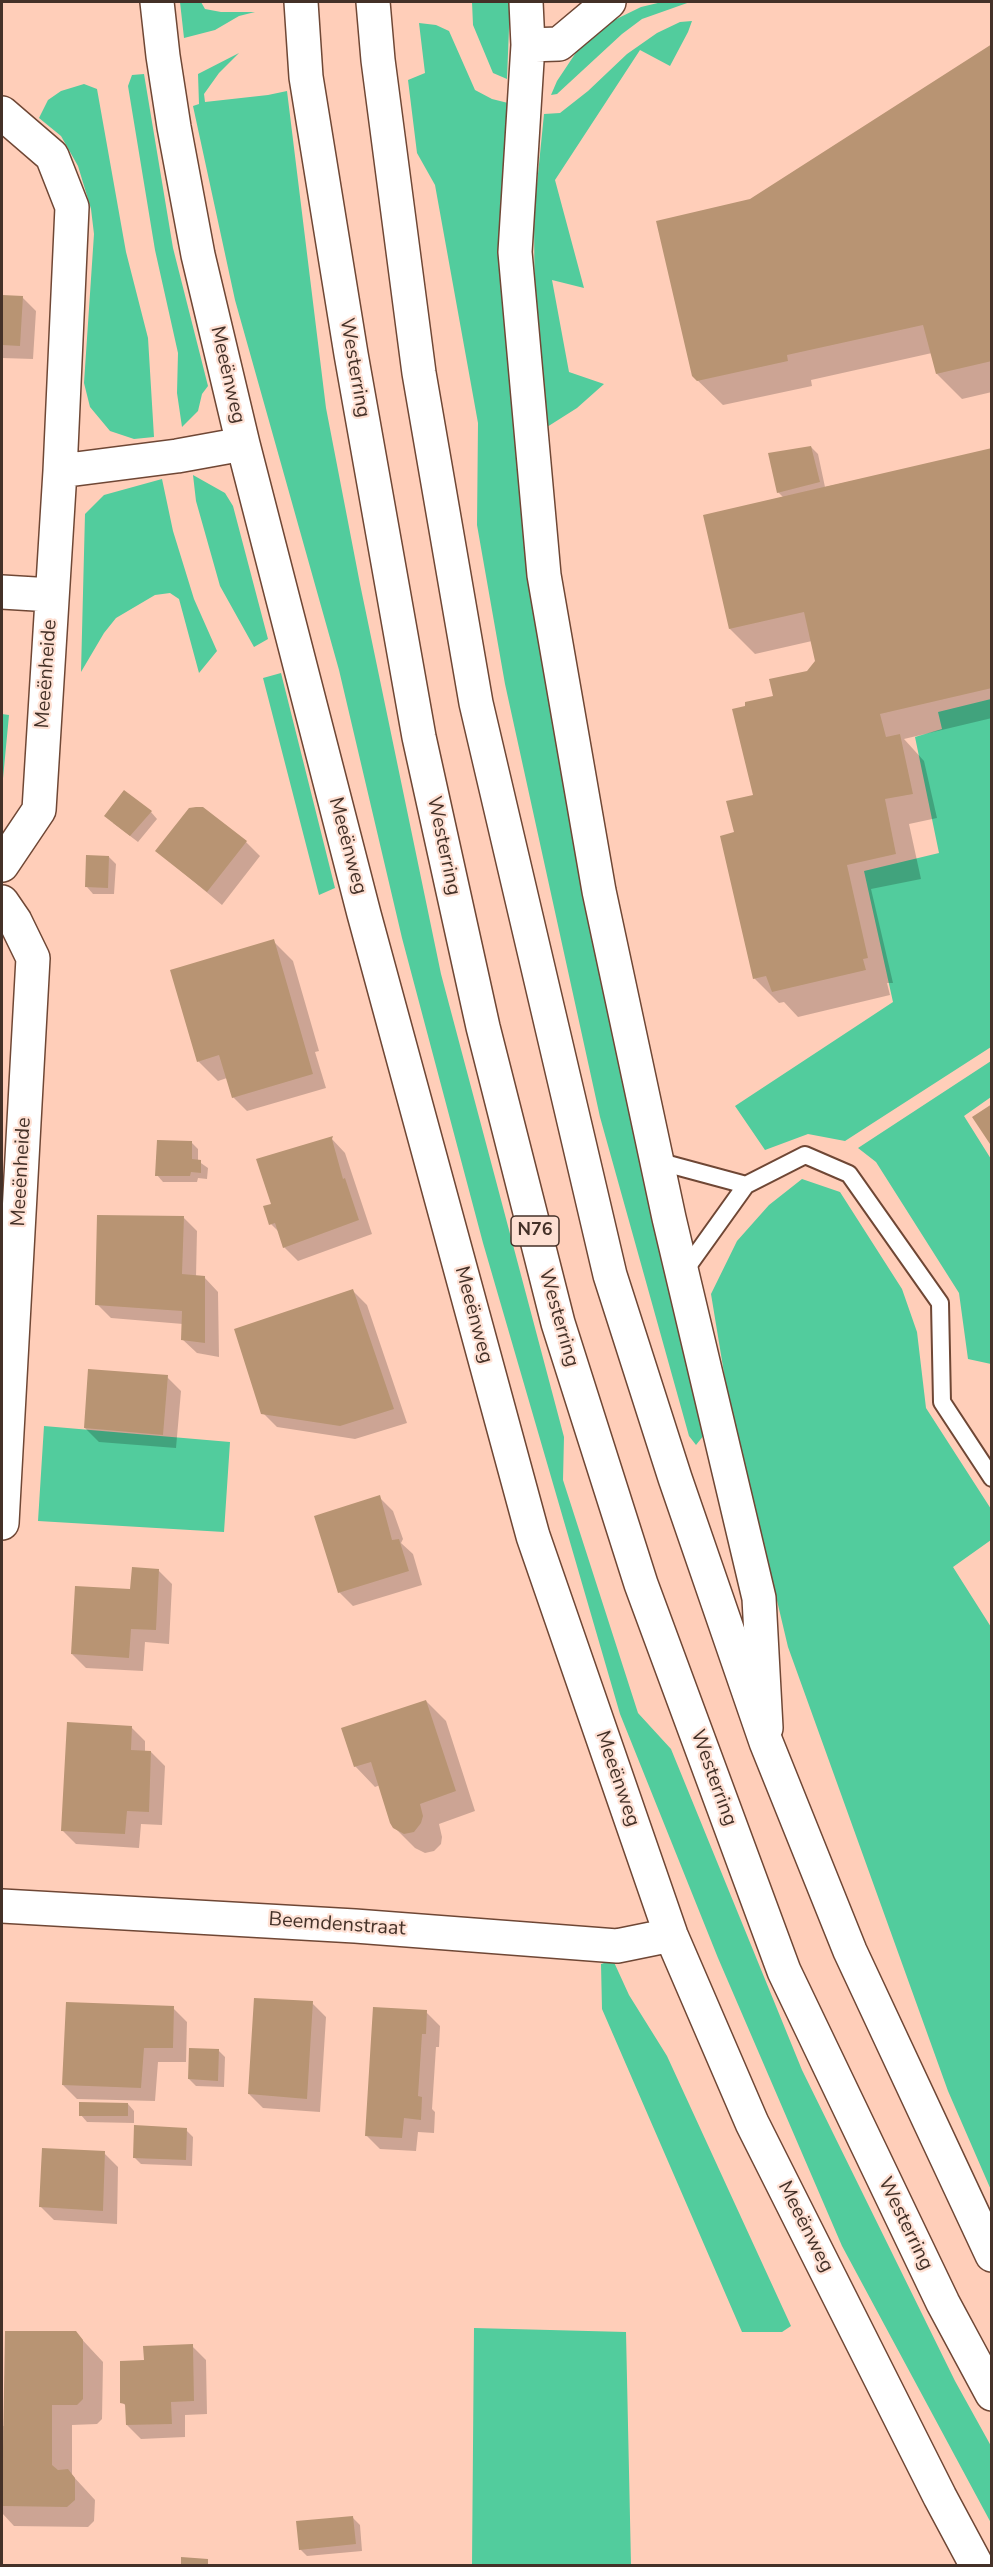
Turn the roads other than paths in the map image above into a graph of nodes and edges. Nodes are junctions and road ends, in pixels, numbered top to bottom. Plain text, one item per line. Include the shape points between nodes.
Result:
1 (157, 2) edge
2 (301, 2) edge
3 (373, 2) edge
4 (526, 2) edge
5 (609, 2) edge
6 (528, 45) junction
7 (5, 115) edge
8 (243, 444) junction
9 (60, 471) junction
10 (2, 592) edge
11 (52, 595) junction
12 (2, 865) edge
13 (2, 902) edge
14 (657, 1161) junction
15 (746, 1185) junction
16 (683, 1274) junction
17 (992, 1478) edge
18 (2, 1523) edge
19 (766, 1742) junction
20 (2, 1906) edge
21 (671, 1935) junction
22 (992, 2255) edge
23 (992, 2394) edge
24 (977, 2565) edge

1 - 8 main road, Meeënweg via 166,80 196,243
2 - 23 main road, Westerring / N76 via 306,77 419,736 483,1027 558,1323 641,1584 784,1971 943,2303
3 - 19 main road via 419,373 476,703 610,1275
4 - 6 main road
5 - 6 main road via 559,44
6 - 14 main road via 515,252 544,576 599,891
7 - 9 main road, Meeënheide via 52,156 72,207
8 - 9 main road
8 - 21 main road, Meeënweg via 364,915 534,1536
9 - 11 main road, Meeënheide
10 - 11 main road
11 - 12 main road, Meeënheide via 39,810
13 - 18 main road, Meeënheide via 33,957
14 - 15 lane
14 - 16 main road
15 - 16 lane
15 - 17 lane via 805,1155 849,1174 940,1303 942,1402
16 - 19 main road via 759,1598
19 - 22 main road via 850,1951
20 - 21 main road, Beemdenstraat via 617,1946
21 - 24 main road, Meeënweg via 752,2122

